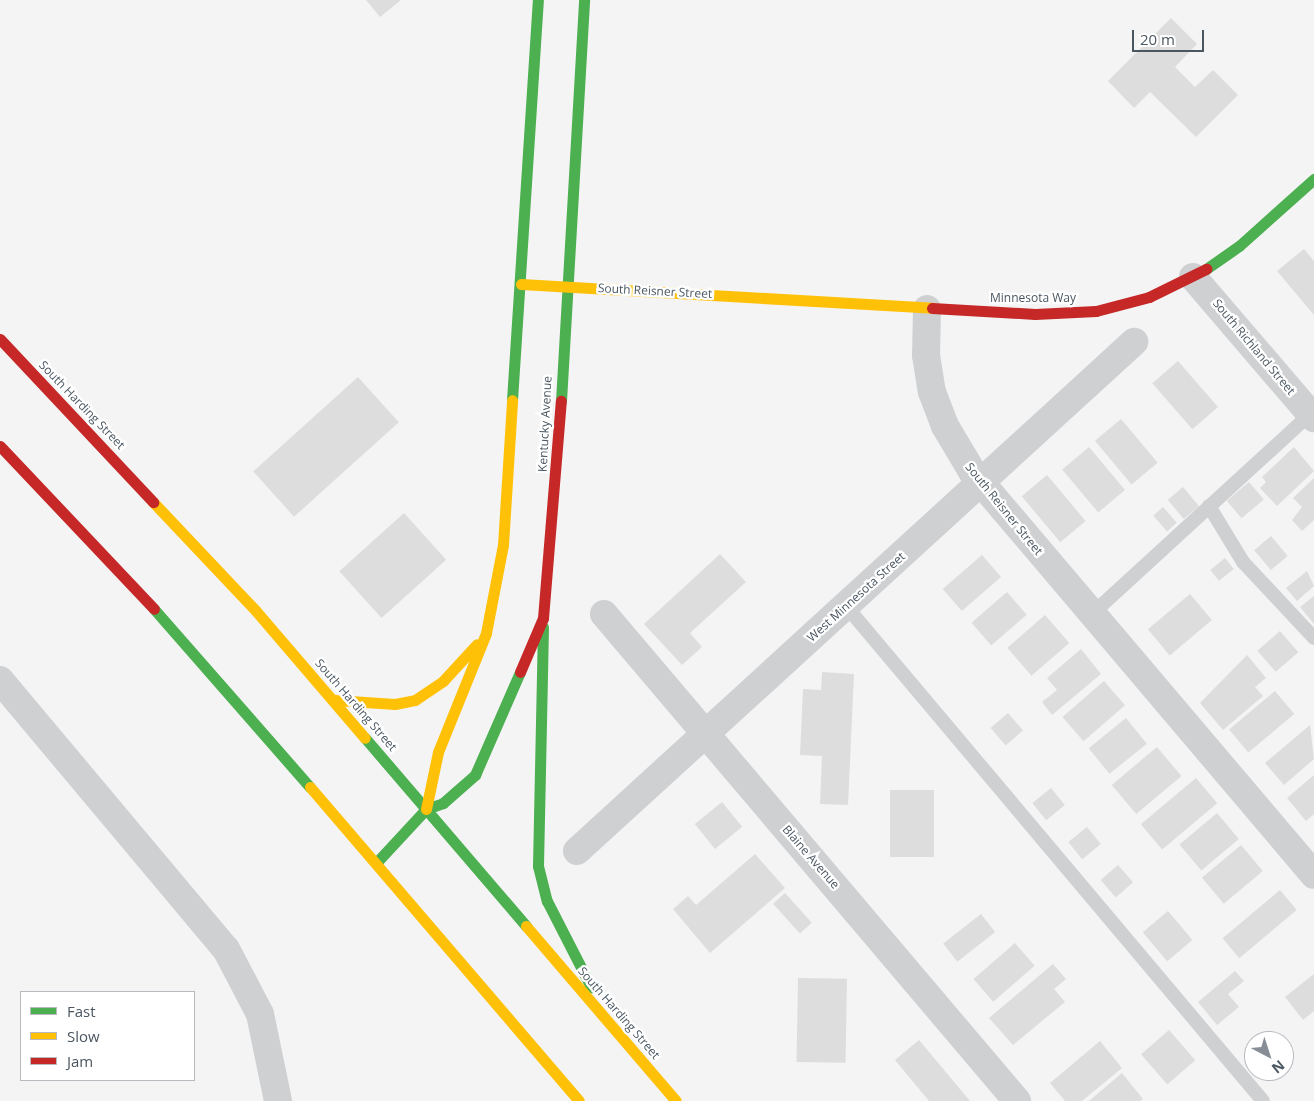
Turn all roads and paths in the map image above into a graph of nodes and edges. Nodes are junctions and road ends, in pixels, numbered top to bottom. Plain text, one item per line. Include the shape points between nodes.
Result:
1 (538, 0) edge
2 (584, 0) edge
3 (1314, 179) edge
4 (1193, 276) junction
5 (520, 284) junction
6 (567, 286) junction
7 (927, 309) junction
8 (0, 339) edge
9 (1134, 342) dead end
10 (1312, 416) edge
11 (0, 446) edge
12 (980, 482) junction
13 (1209, 506) junction
14 (846, 606) junction
15 (604, 614) dead end
16 (1092, 614) junction
17 (543, 618) junction
18 (486, 633) junction
19 (1314, 638) edge
20 (0, 680) edge
21 (334, 700) junction
22 (706, 734) junction
23 (426, 809) junction
24 (577, 851) dead end
25 (376, 863) junction
26 (1314, 875) edge
27 (611, 1026) junction
28 (278, 1101) edge
29 (579, 1101) edge
30 (676, 1101) edge
31 (1017, 1101) edge
32 (1263, 1101) edge

1 - 5 main road
2 - 6 main road, Kentucky Avenue
3 - 4 main road via 1239,246
4 - 7 main road, Minnesota Way via 1149,297 1096,311 1046,314
4 - 10 street, South Richland Street
5 - 6 main road, South Reisner Street
5 - 18 main road via 507,510
6 - 7 main road, South Reisner Street
6 - 17 main road, Kentucky Avenue
7 - 12 street, South Reisner Street via 926,354 936,405
8 - 21 main road, South Harding Street
9 - 12 street, West Minnesota Street
10 - 13 lane
11 - 25 main road via 202,661
12 - 14 street, West Minnesota Street
12 - 16 street, South Reisner Street
13 - 16 lane
13 - 19 lane via 1243,562
14 - 22 street, West Minnesota Street
14 - 32 lane
15 - 22 street, Blaine Avenue
16 - 26 street, South Reisner Street
17 - 23 main road, Kentucky Avenue via 475,775 443,803
17 - 27 main road via 538,866 547,901
18 - 21 main road via 443,681 415,700 396,704
18 - 23 main road via 438,752
20 - 28 street via 226,949 260,1014
21 - 23 main road, South Harding Street
22 - 24 street, West Minnesota Street
22 - 31 street, Blaine Avenue
23 - 25 main road, Kentucky Avenue
23 - 27 main road, South Harding Street
25 - 29 main road
27 - 30 main road, South Harding Street

